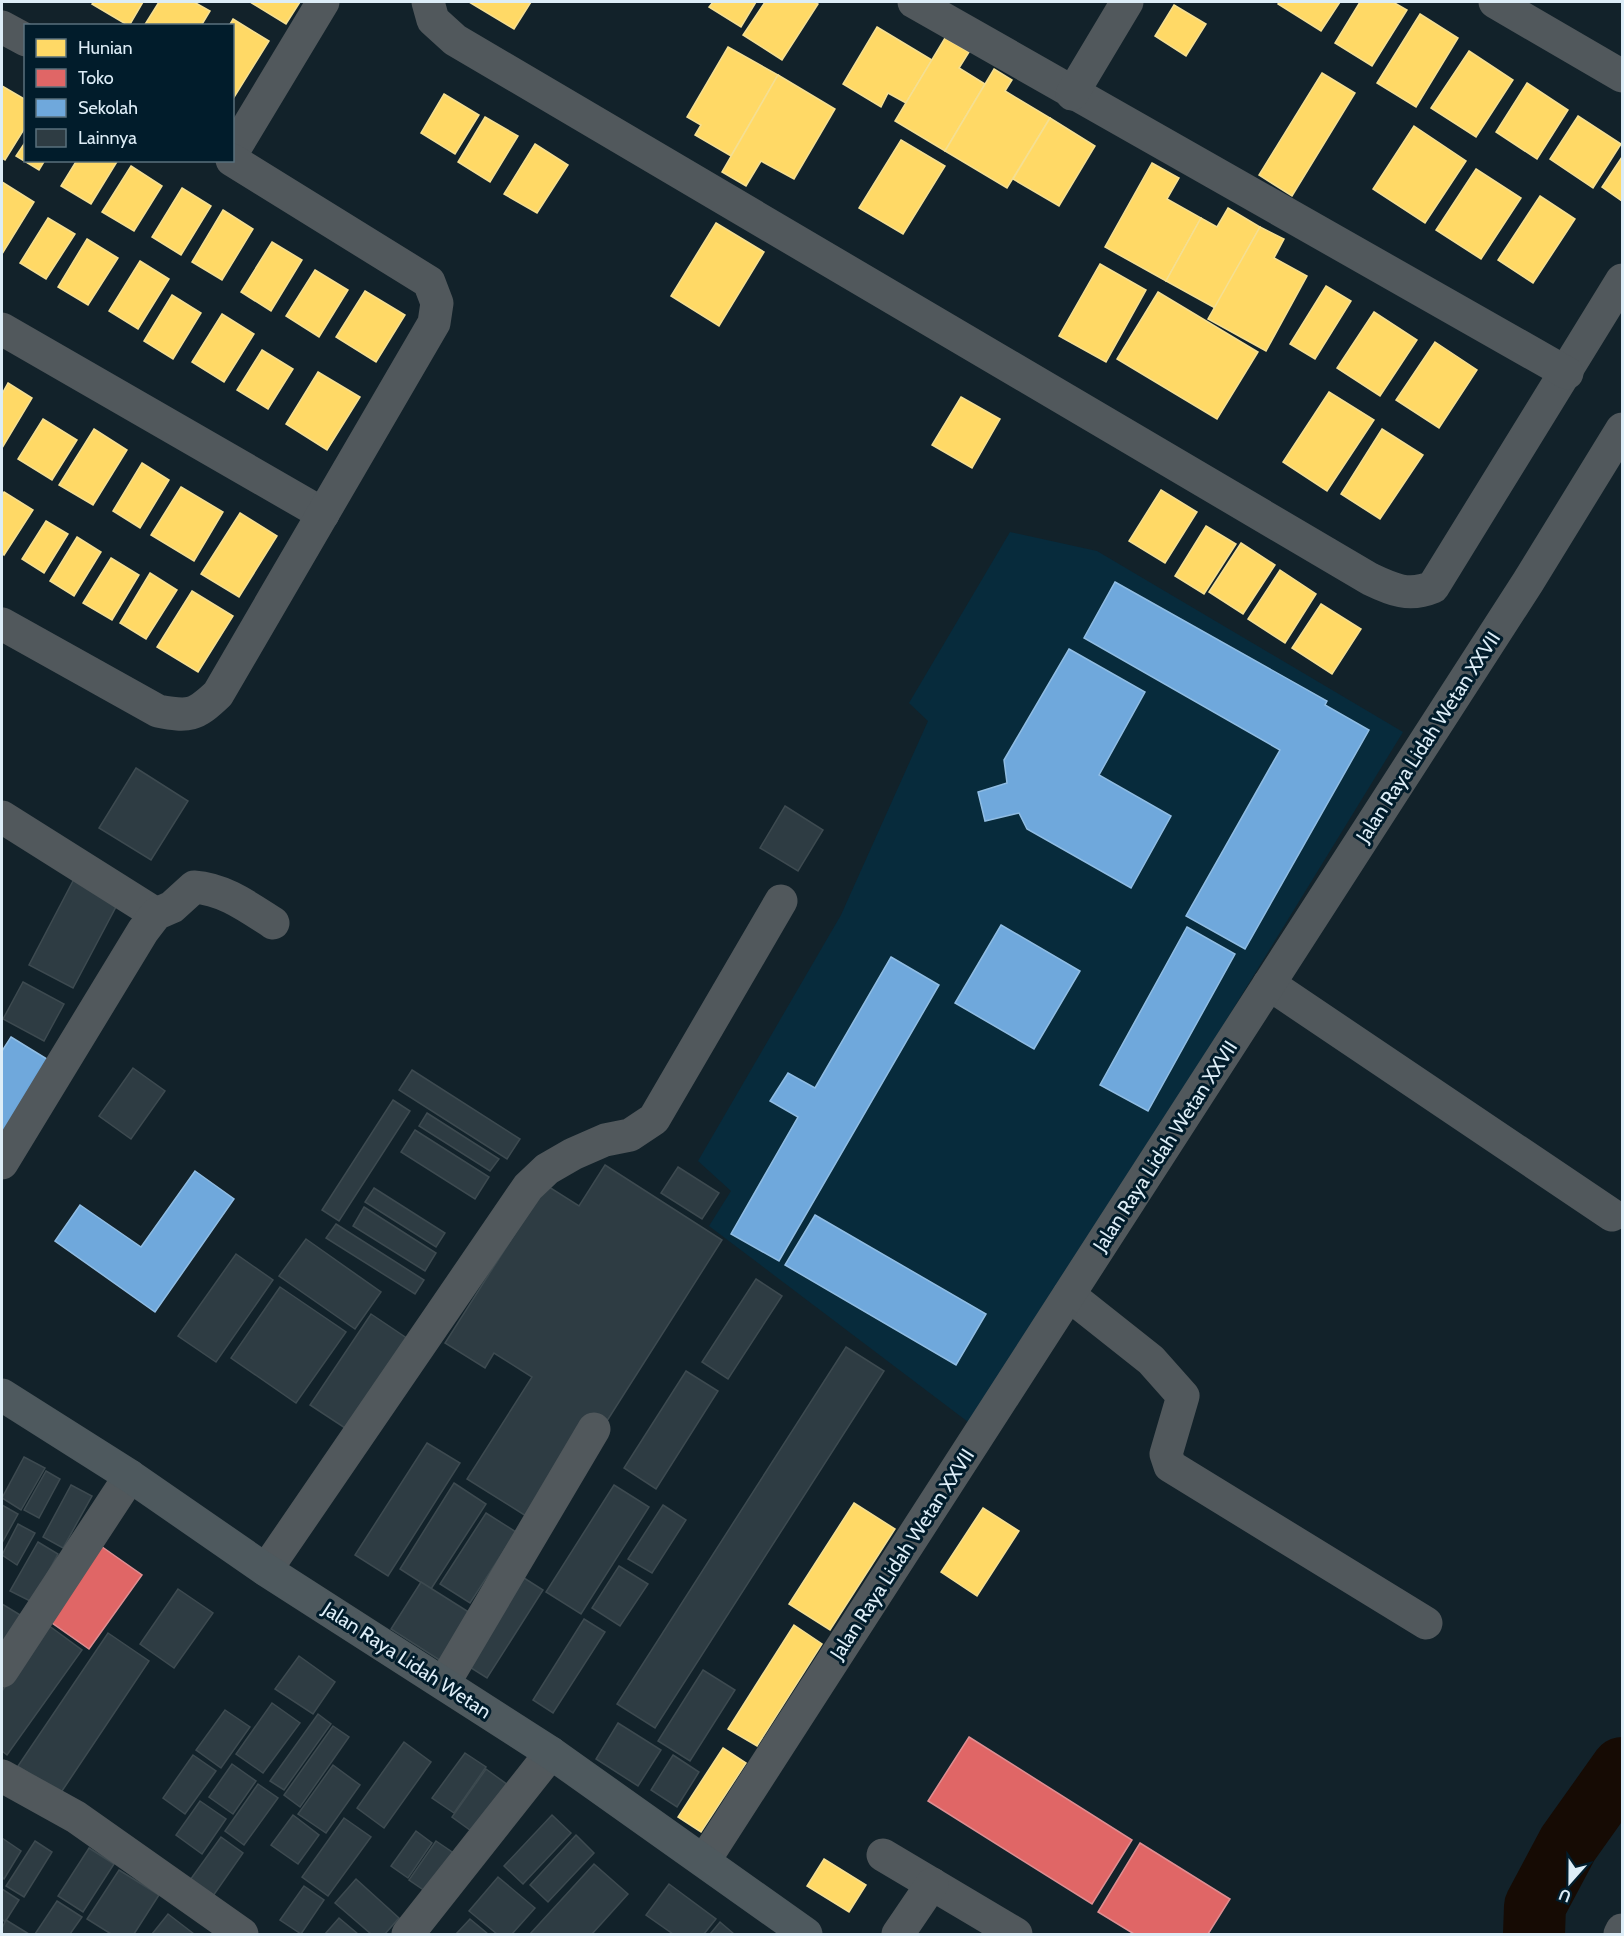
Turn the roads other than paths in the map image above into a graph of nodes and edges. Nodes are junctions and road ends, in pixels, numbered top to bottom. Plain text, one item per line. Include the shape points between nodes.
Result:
1 (323, 2) edge
2 (428, 2) edge
3 (914, 2) edge
4 (1127, 2) edge
5 (1495, 2) edge
6 (2, 27) edge
7 (24, 39) edge
8 (1623, 76) edge
9 (1072, 94) junction
10 (234, 150) edge
11 (234, 161) edge
12 (1623, 280) edge
13 (2, 329) edge
14 (1567, 373) junction
15 (1623, 429) edge
16 (323, 514) junction
17 (2, 624) edge
18 (2, 817) edge
19 (781, 901) dead end
20 (156, 914) junction
21 (273, 923) dead end
22 (1269, 984) junction
23 (2, 1163) edge
24 (1612, 1215) dead end
25 (1069, 1295) junction
26 (2, 1395) edge
27 (594, 1429) dead end
28 (130, 1476) junction
29 (266, 1570) junction
30 (1426, 1623) dead end
31 (2, 1671) edge
32 (444, 1683) junction
33 (550, 1753) junction
34 (2, 1776) edge
35 (883, 1855) dead end
36 (704, 1861) junction
37 (932, 1884) junction
38 (1623, 1930) edge
39 (242, 1935) edge
40 (408, 1935) edge
41 (806, 1935) edge
42 (898, 1935) edge
43 (1016, 1935) edge
44 (1620, 1935) edge

1 - 10 street
2 - 14 street via 433,20 455,40 1360,573 1401,593 1418,594 1433,587
3 - 9 street
4 - 9 street
5 - 8 street
6 - 7 street
9 - 14 street
11 - 16 street via 410,268 429,282 437,303 434,323
12 - 14 street
13 - 16 street
15 - 22 street, Jalan Raya Lidah Wetan XXVII
16 - 17 street via 218,694 199,712 180,716 158,711
18 - 20 street
19 - 29 street via 654,1119 630,1135 605,1140 573,1154 528,1187
20 - 21 street via 172,907 194,887 204,887 232,897
20 - 23 street
22 - 24 street
22 - 25 street, Jalan Raya Lidah Wetan XXVII
25 - 30 street via 1151,1360 1183,1396 1166,1454 1170,1466
25 - 36 street, Jalan Raya Lidah Wetan XXVII
26 - 28 main road, Jalan Raya Lidah Wetan
27 - 32 street
28 - 29 main road, Jalan Raya Lidah Wetan
28 - 31 street
29 - 32 main road, Jalan Raya Lidah Wetan
32 - 33 main road, Jalan Raya Lidah Wetan
33 - 36 main road, Jalan Raya Lidah Wetan
33 - 40 street
34 - 39 street via 76,1817
35 - 37 street
36 - 41 main road, Jalan Raya Lidah Wetan
37 - 42 street
37 - 43 street
38 - 44 street

